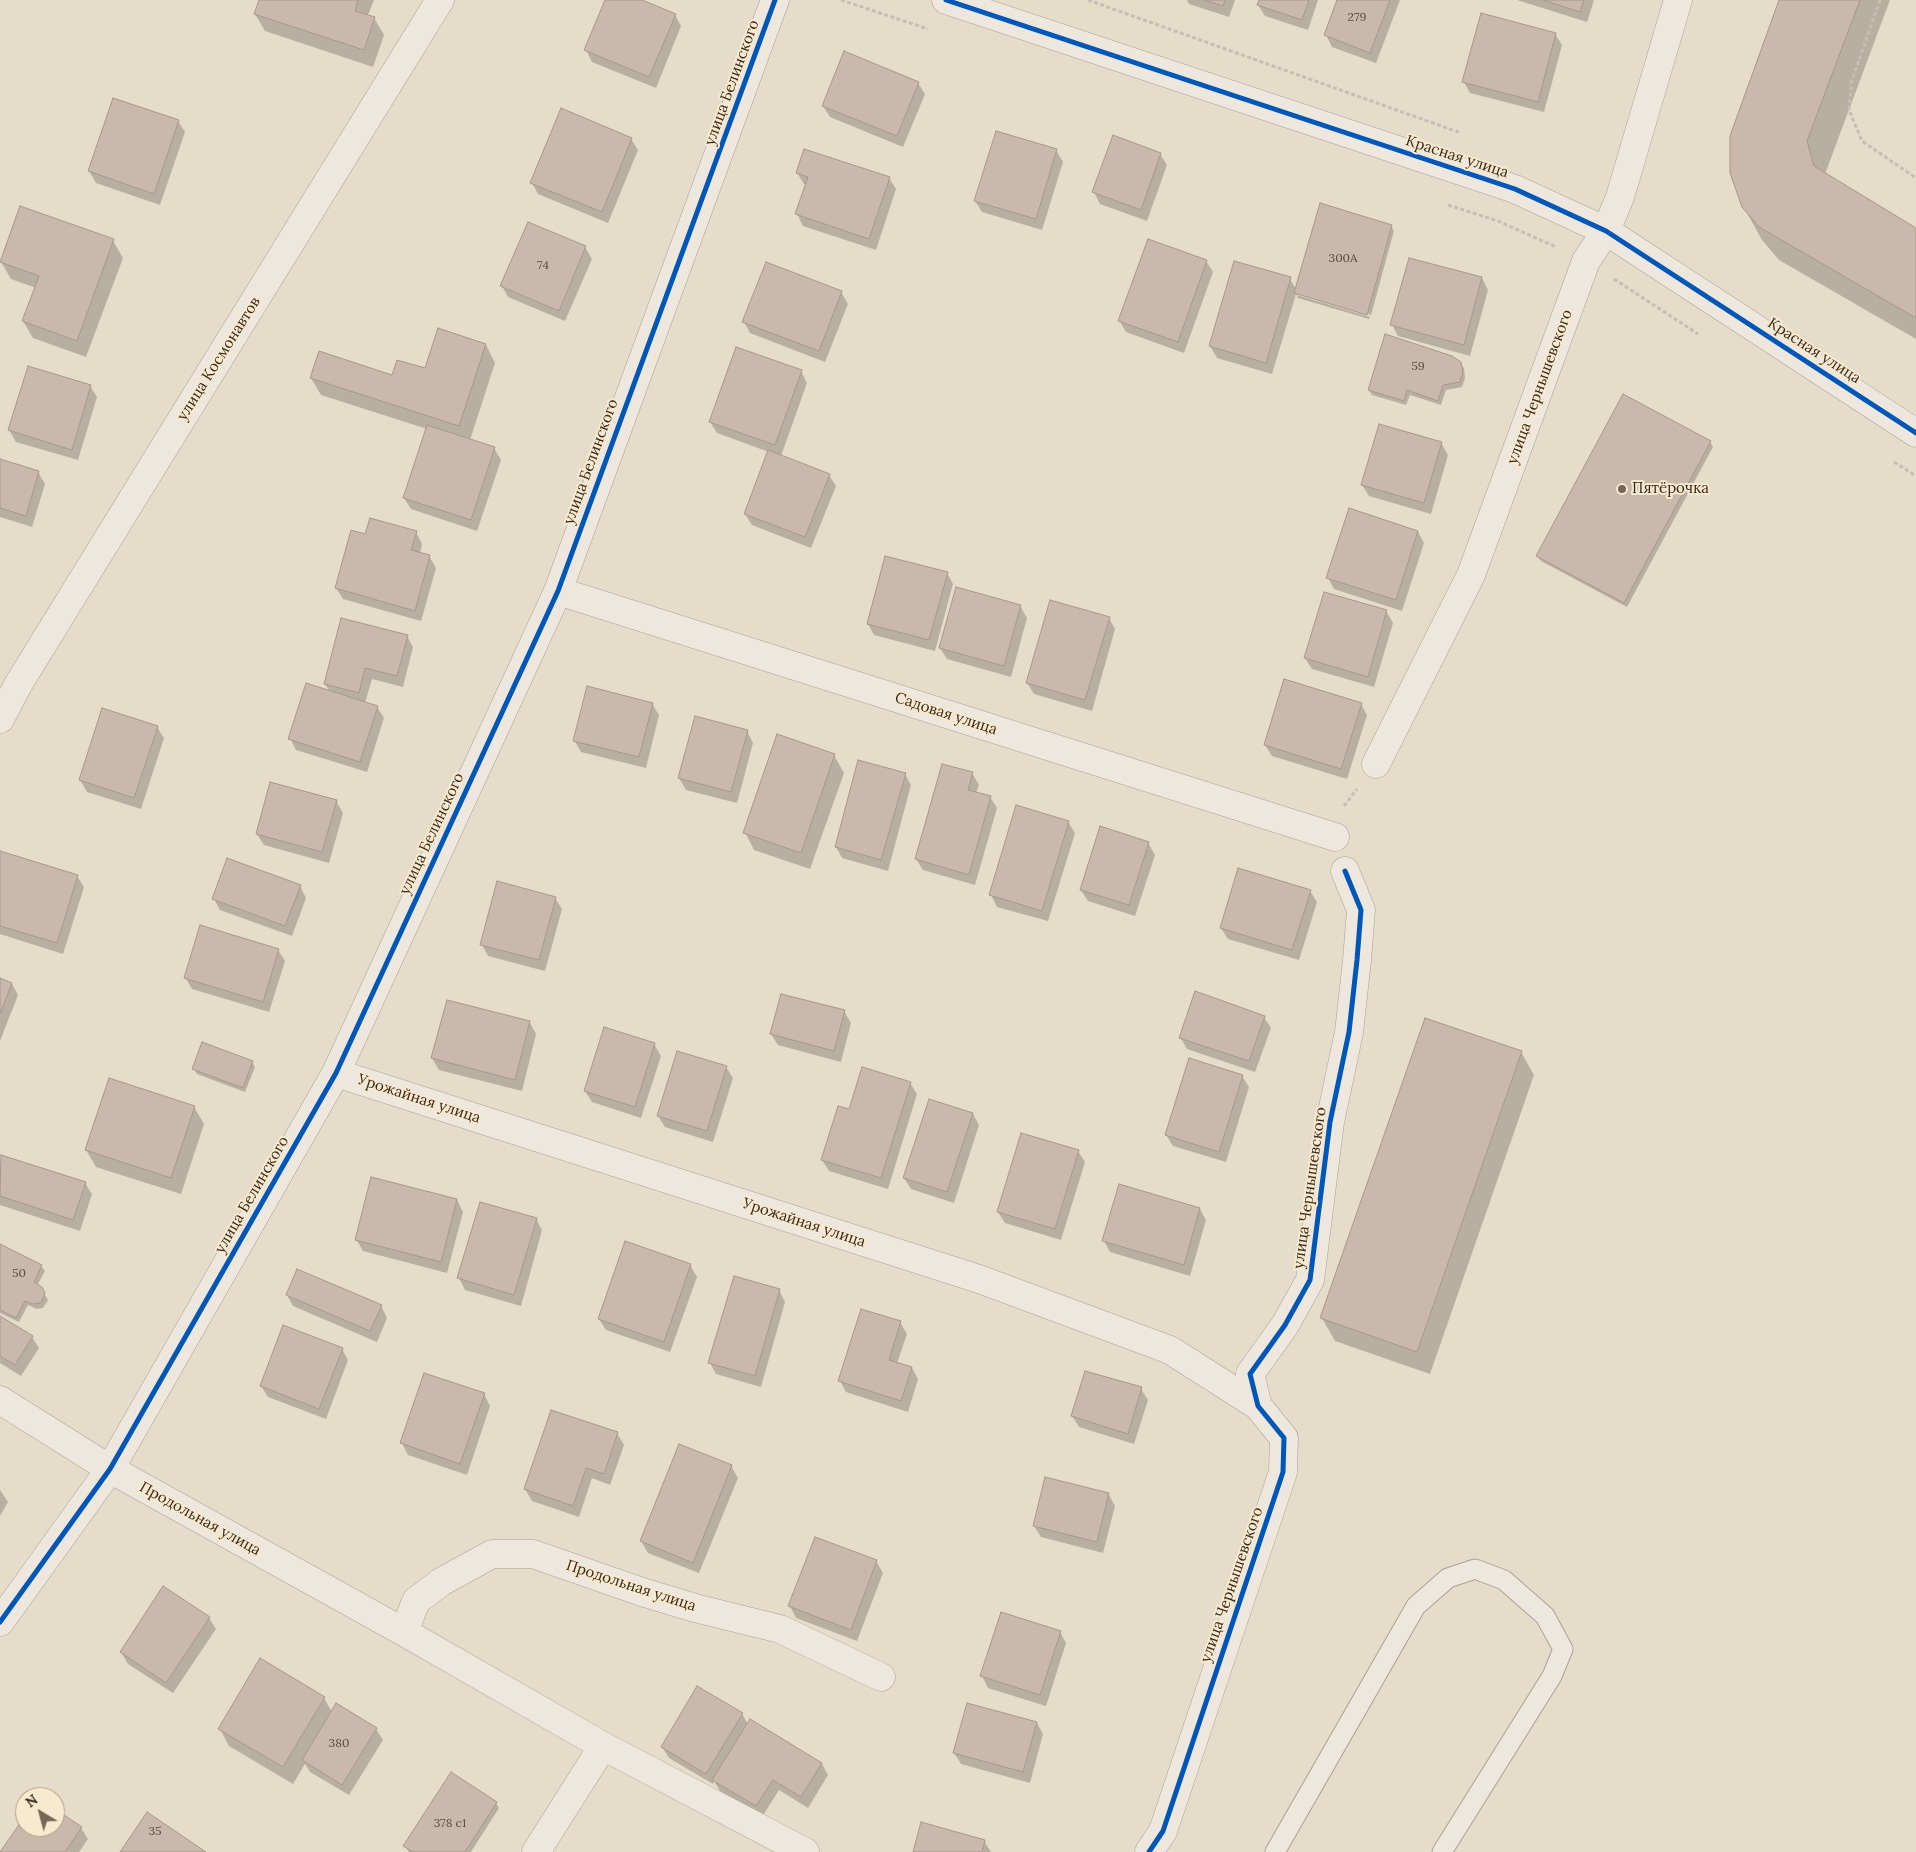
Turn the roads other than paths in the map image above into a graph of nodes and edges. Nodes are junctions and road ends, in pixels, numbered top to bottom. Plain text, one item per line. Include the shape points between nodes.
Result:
1 (440, 0) edge
2 (775, 0) edge
3 (946, 0) edge
4 (1678, 0) edge
5 (1606, 230) junction
6 (1916, 433) edge
7 (558, 591) junction
8 (0, 719) edge
9 (1376, 764) dead end
10 (1335, 837) dead end
11 (1345, 871) dead end
12 (336, 1073) junction
13 (0, 1400) edge
14 (1258, 1406) junction
15 (110, 1469) junction
16 (0, 1622) edge
17 (404, 1632) junction
18 (881, 1677) dead end
19 (603, 1746) junction
20 (536, 1852) edge
21 (805, 1852) edge
22 (1149, 1852) edge
23 (1275, 1852) edge
24 (1442, 1852) edge

1 - 8 street, улица Космонавтов via 19,683
2 - 7 street, улица Белинского
3 - 5 street, Красная улица via 1515,189
4 - 5 street, улица Чернышевского via 1620,198
5 - 6 street, Красная улица
5 - 9 street, улица Чернышевского via 1586,261 1471,575
7 - 10 street, Садовая улица
7 - 12 street, улица Белинского
11 - 14 street, улица Чернышевского via 1362,910 1350,1032 1330,1122 1310,1280 1285,1325 1250,1374
12 - 14 street, Урожайная улица via 979,1279 1170,1350
12 - 15 street, улица Белинского
13 - 15 street, Продольная улица
14 - 22 street, улица Чернышевского via 1284,1438 1283,1472 1162,1831
15 - 16 street, улица Белинского
15 - 17 street, Продольная улица
17 - 18 street, Продольная улица via 416,1600 441,1582 492,1554 533,1554 642,1592 780,1629
17 - 19 street, Продольная улица
19 - 20 street
19 - 21 street, Продольная улица
23 - 24 lane via 1416,1606 1448,1578 1475,1569 1504,1580 1545,1616 1563,1650 1552,1676

